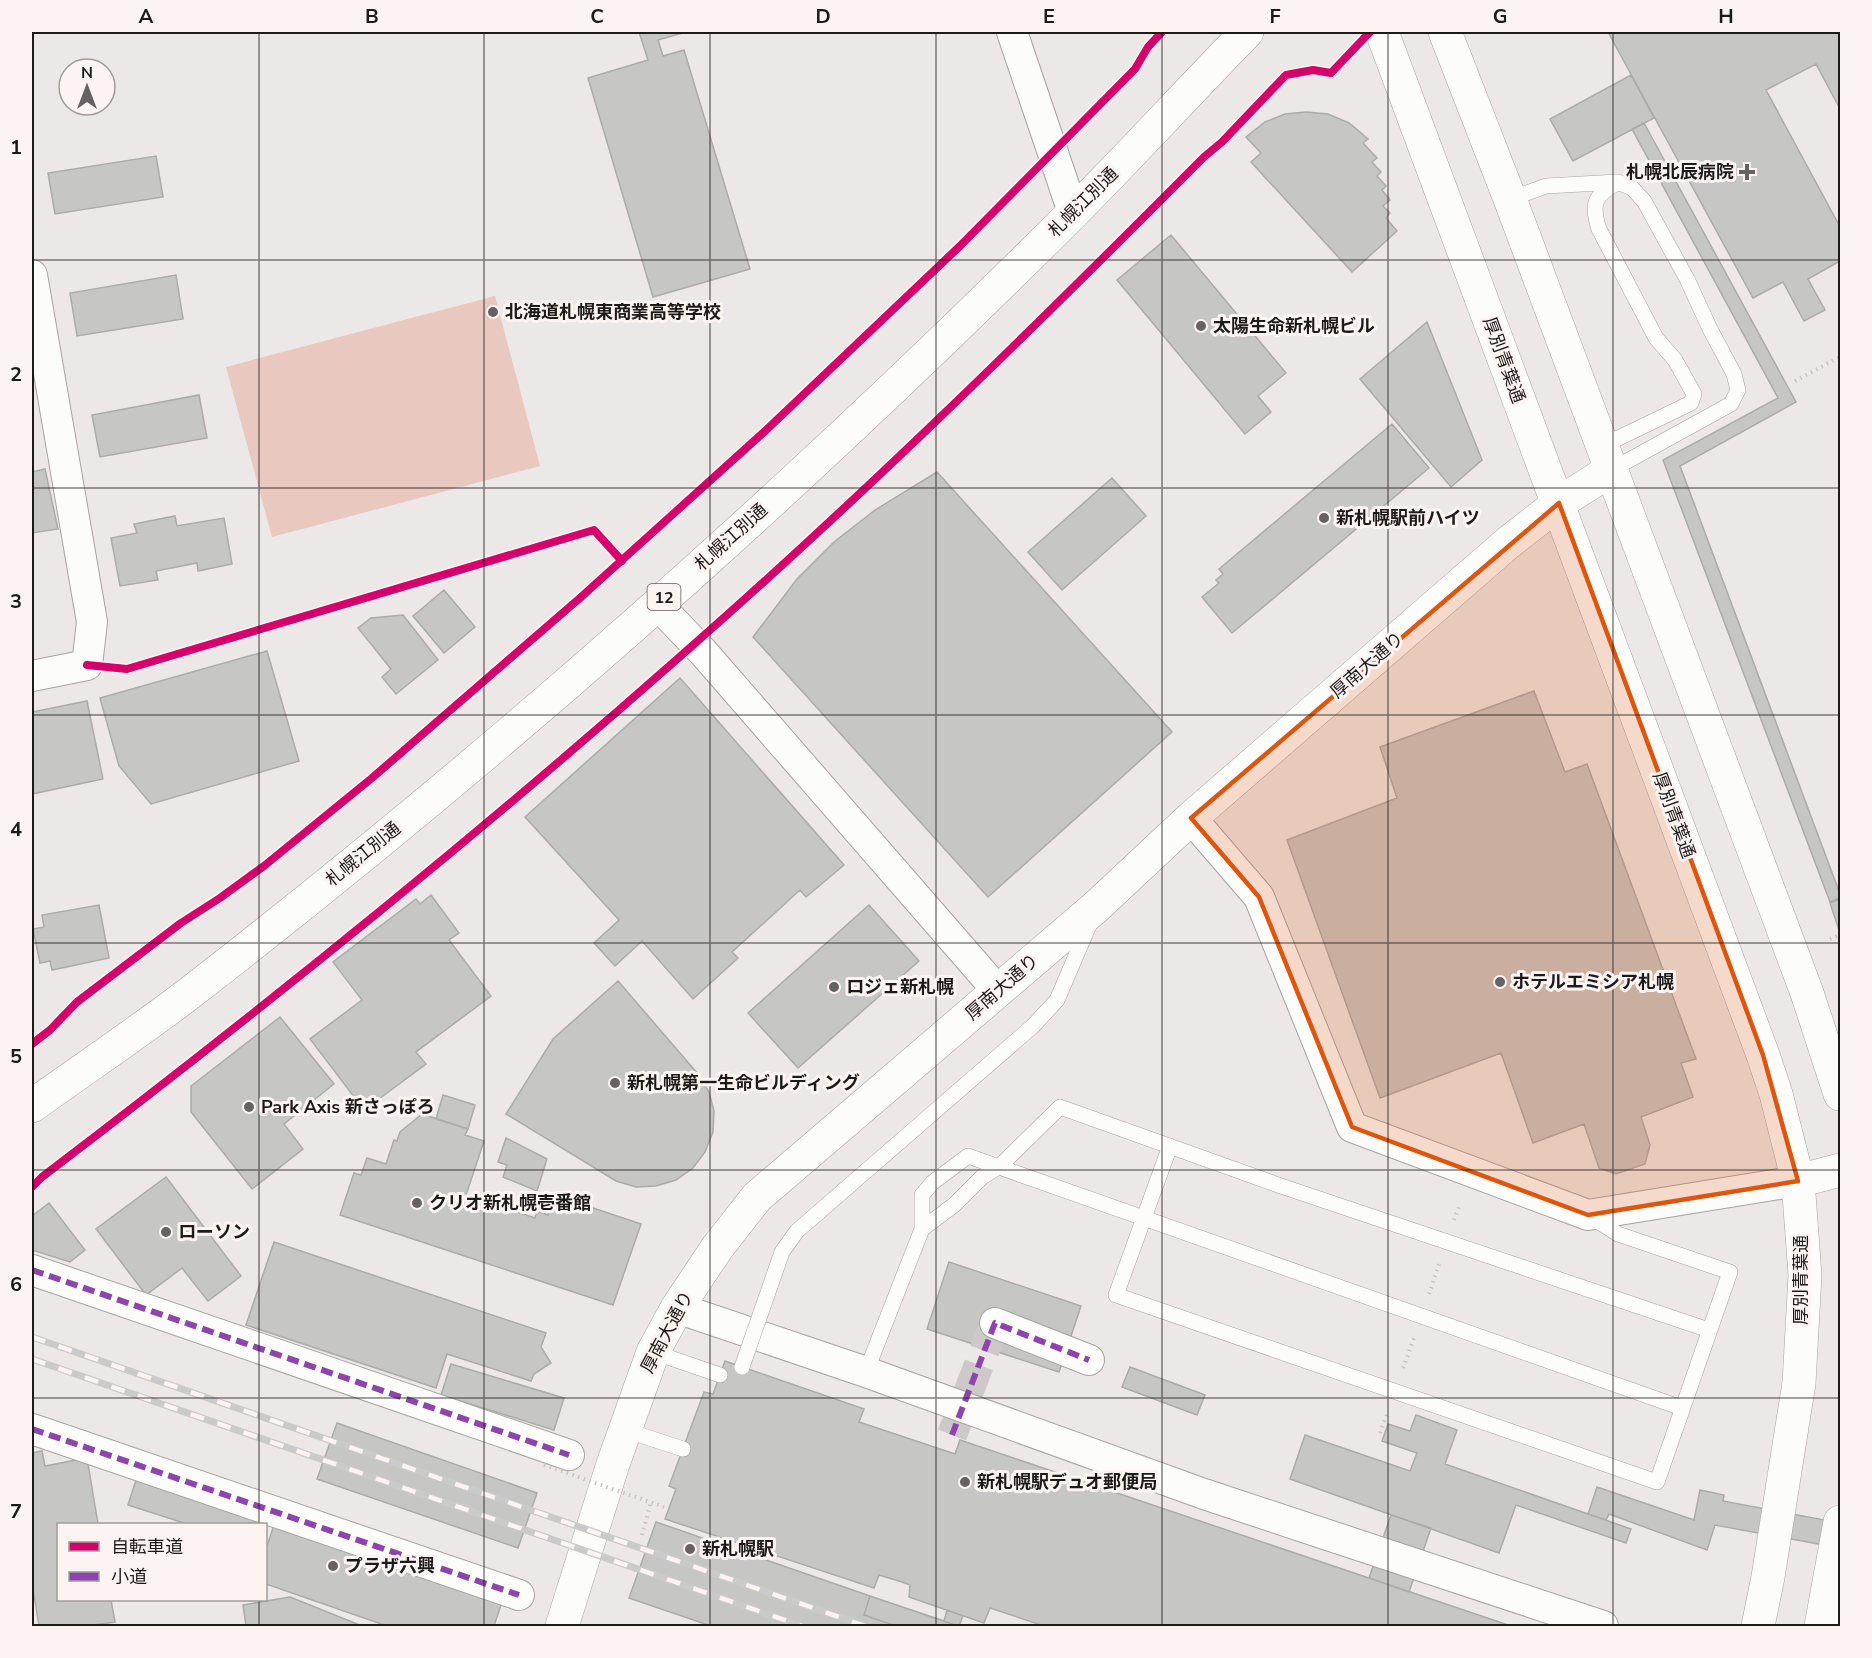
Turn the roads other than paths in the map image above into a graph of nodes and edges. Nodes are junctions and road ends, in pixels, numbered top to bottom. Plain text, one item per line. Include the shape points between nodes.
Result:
1 (1012, 32) edge
2 (1247, 32) edge
3 (1382, 32) edge
4 (1445, 32) edge
5 (1618, 182) junction
6 (1510, 199) junction
7 (1073, 212) junction
8 (32, 275) edge
9 (1607, 458) junction
10 (1559, 502) junction
11 (657, 604) junction
12 (32, 676) edge
13 (1191, 818) junction
14 (1097, 906) junction
15 (998, 991) junction
16 (1840, 1094) edge
17 (32, 1106) edge
18 (1170, 1146) junction
19 (1000, 1166) junction
20 (1840, 1170) edge
21 (1798, 1181) junction
22 (1588, 1215) junction
23 (1143, 1218) junction
24 (922, 1229) junction
25 (32, 1270) edge
26 (677, 1308) junction
27 (995, 1323) dead end
28 (1709, 1330) junction
29 (653, 1352) junction
30 (1089, 1360) dead end
31 (742, 1367) dead end
32 (866, 1372) junction
33 (720, 1374) dead end
34 (1682, 1408) junction
35 (32, 1429) edge
36 (625, 1430) junction
37 (683, 1449) dead end
38 (556, 1460) road end
39 (1840, 1522) edge
40 (519, 1595) dead end
41 (568, 1625) edge
42 (1603, 1626) edge
43 (1758, 1626) edge
44 (1821, 1626) edge

1 - 7 street
2 - 7 main road, 札幌江別通 / 12
3 - 10 main road, 厚別青葉通
4 - 6 main road
5 - 6 lane via 1546,186
5 - 9 lane via 1600,195 1593,213 1656,338 1675,360 1694,394 1691,403
5 - 9 lane via 1632,188 1644,201 1687,279 1734,374 1738,390 1731,404
6 - 9 main road
7 - 11 main road, 札幌江別通 / 12 via 853,427
8 - 12 street via 92,622 87,665
9 - 10 main road, 厚南大通り
9 - 16 main road via 1808,993
10 - 13 main road, 厚南大通り
10 - 21 main road, 厚別青葉通 via 1763,1055
11 - 15 street
11 - 17 main road, 札幌江別通 / 12 via 365,854 187,995
13 - 14 main road, 厚南大通り
13 - 22 street via 1258,897 1352,1127
14 - 15 main road, 厚南大通り
14 - 31 lane, bridge via 1057,1000 1033,1026 797,1231 782,1252
15 - 26 main road, 厚南大通り via 757,1197
18 - 19 lane via 1060,1107
18 - 23 lane
18 - 28 lane
19 - 23 lane
19 - 24 lane
19 - 24 lane via 968,1156 933,1183 922,1195
20 - 21 main road
21 - 22 street
21 - 43 main road, 厚別青葉通 via 1804,1275 1799,1383
22 - 28 lane via 1618,1234 1730,1272
23 - 34 lane
23 - 34 lane via 1116,1294 1656,1482
24 - 32 lane
25 - 38 street
26 - 29 main road, 厚南大通り
26 - 32 street
27 - 30 street
28 - 34 lane
29 - 33 lane
29 - 36 main road, 厚南大通り
32 - 42 street via 1204,1494
35 - 40 street
36 - 37 lane
36 - 41 main road, 厚南大通り
39 - 44 main road

